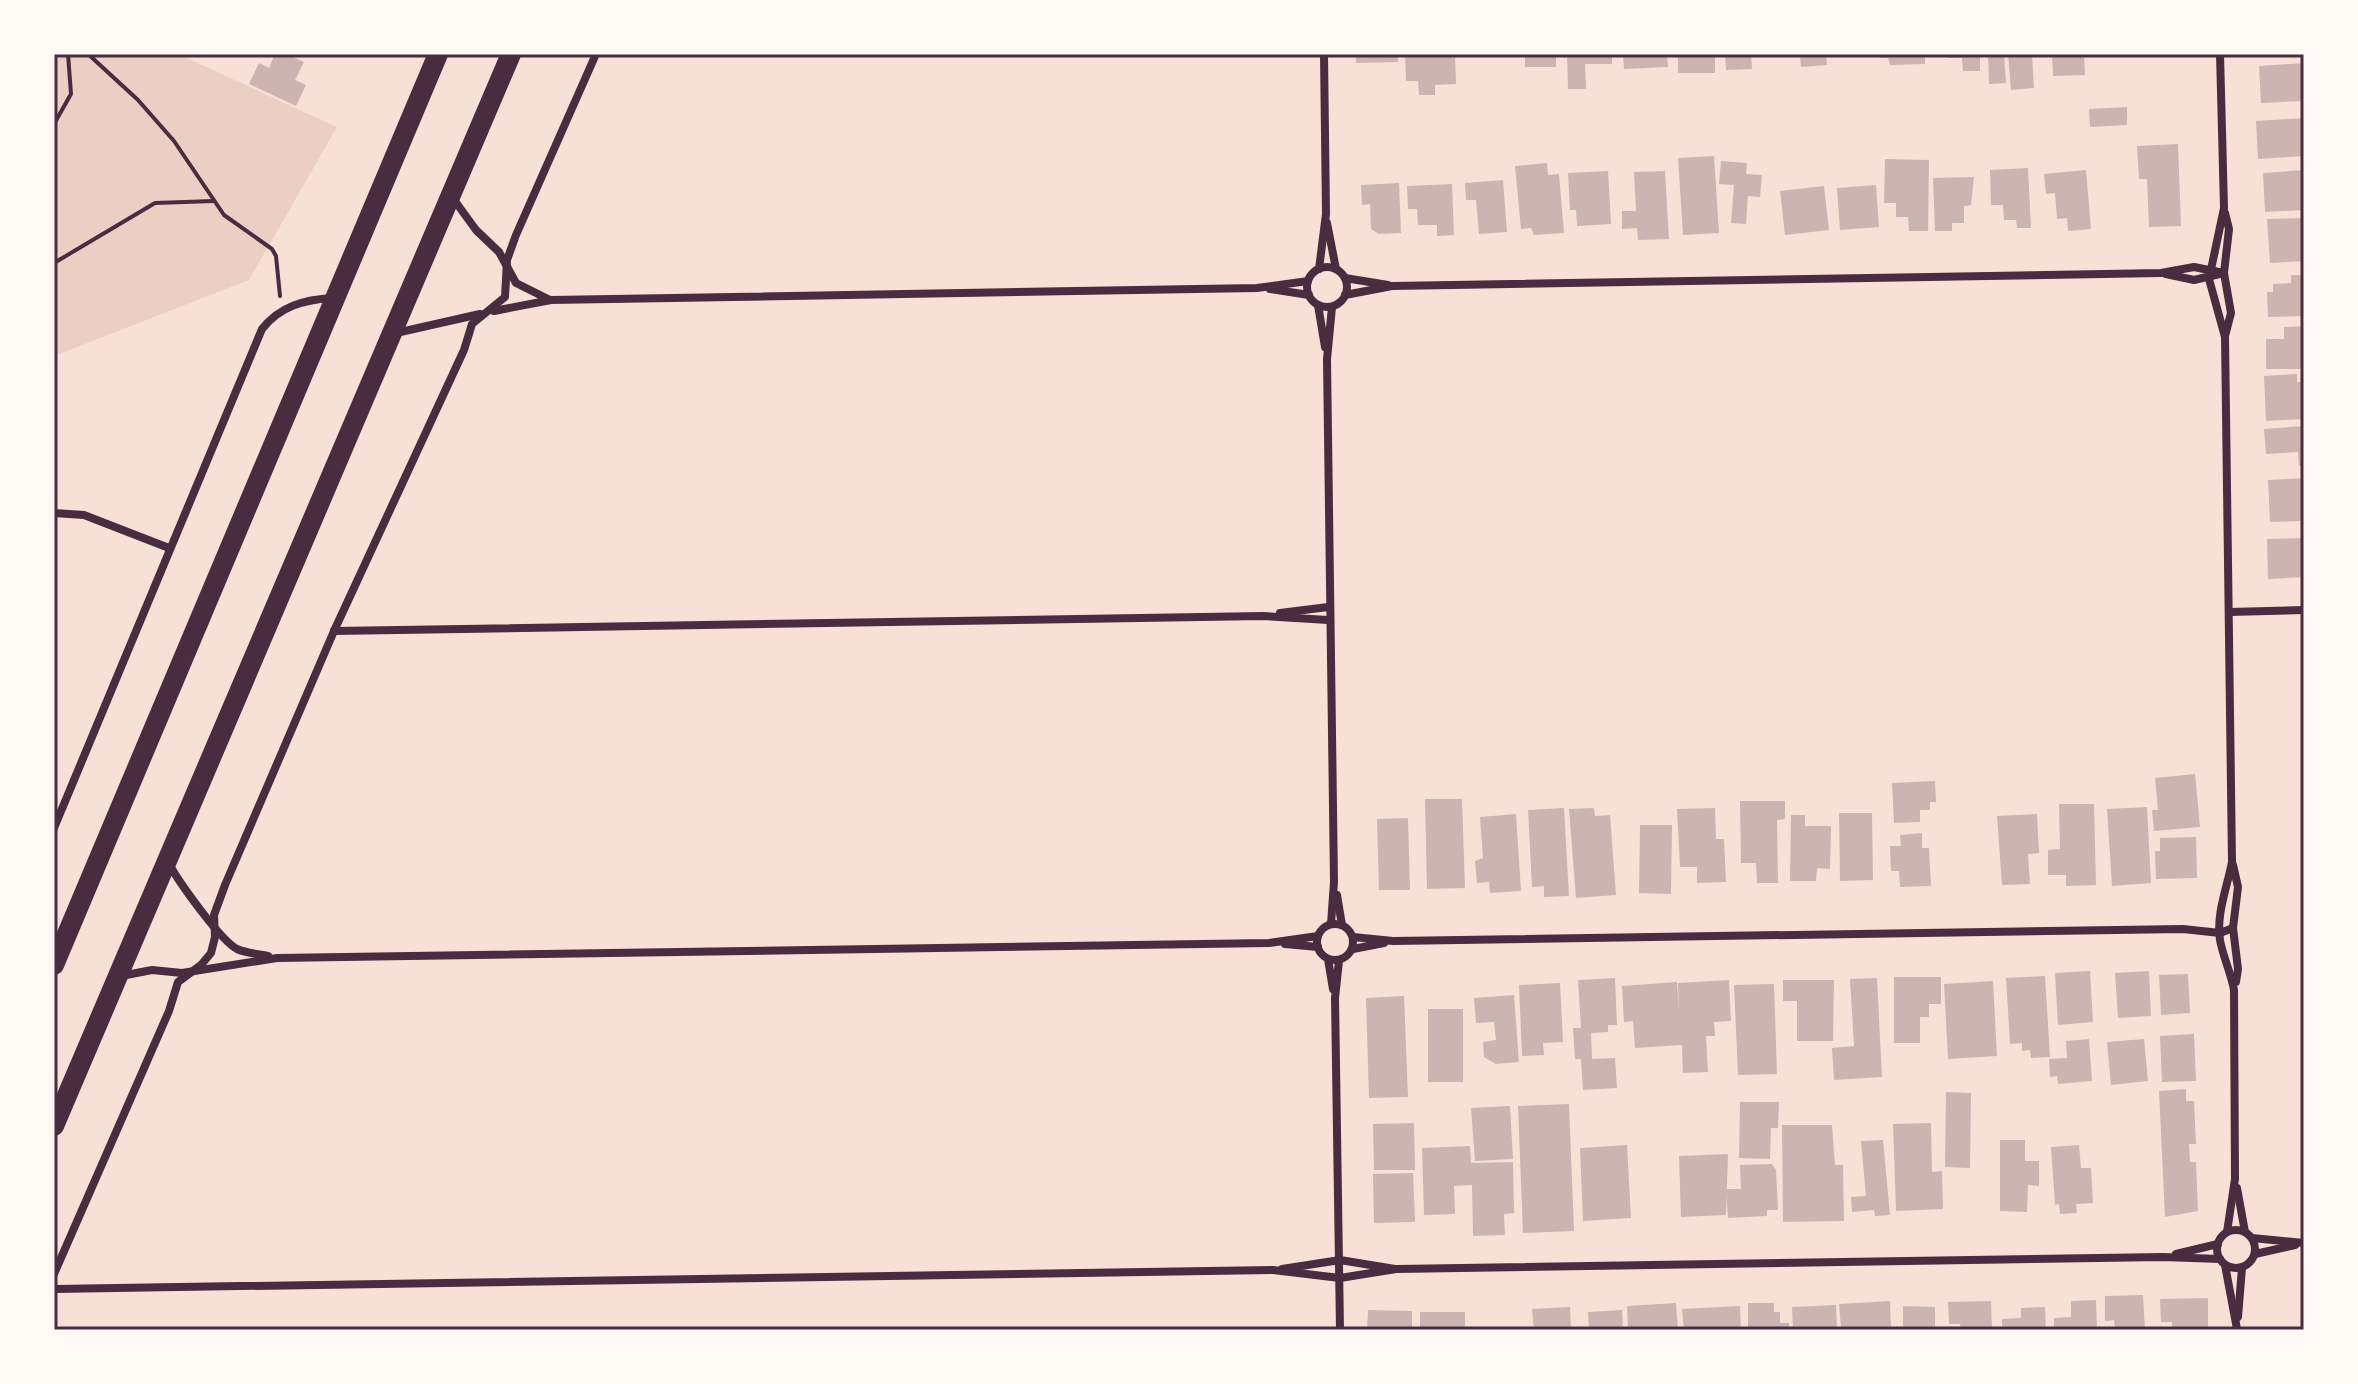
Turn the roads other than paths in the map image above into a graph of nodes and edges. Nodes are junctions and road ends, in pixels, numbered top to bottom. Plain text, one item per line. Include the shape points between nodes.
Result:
1 (438, 54) edge
2 (511, 54) edge
3 (596, 54) edge
4 (1324, 54) edge
5 (2220, 54) edge
6 (451, 195) junction
7 (2224, 208) junction
8 (1326, 214) junction
9 (507, 267) junction
10 (2209, 267) junction
11 (1319, 269) junction
12 (1336, 269) junction
13 (2161, 273) junction
14 (2224, 273) junction
15 (1345, 278) junction
16 (2209, 279) junction
17 (1308, 281) junction
18 (1392, 286) junction
19 (1257, 288) junction
20 (1309, 295) junction
21 (1345, 295) junction
22 (335, 298) junction
23 (551, 300) junction
24 (1318, 305) junction
25 (1332, 307) junction
26 (485, 313) junction
27 (392, 334) junction
28 (2225, 337) junction
29 (1327, 359) junction
30 (54, 513) edge
31 (169, 548) junction
32 (1328, 607) junction
33 (2304, 610) edge
34 (2229, 612) junction
35 (1263, 616) junction
36 (1328, 620) junction
37 (334, 631) junction
38 (54, 828) edge
39 (166, 860) junction
40 (2232, 862) junction
41 (1334, 882) junction
42 (214, 923) junction
43 (2219, 923) junction
44 (1331, 924) junction
45 (1342, 925) junction
46 (2233, 928) junction
47 (2183, 929) junction
48 (2220, 933) junction
49 (1318, 936) junction
50 (1353, 937) junction
51 (1393, 941) junction
52 (1269, 943) junction
53 (1318, 947) junction
54 (1353, 949) junction
55 (277, 958) junction
56 (1328, 959) junction
57 (1339, 961) junction
58 (54, 965) edge
59 (190, 972) junction
60 (117, 977) junction
61 (2234, 990) junction
62 (1335, 998) junction
63 (54, 1126) edge
64 (2235, 1179) junction
65 (2227, 1232) junction
66 (2248, 1235) junction
67 (2304, 1243) edge
68 (2218, 1244) junction
69 (2255, 1254) junction
70 (2163, 1257) junction
71 (1340, 1260) junction
72 (2222, 1262) junction
73 (2242, 1268) junction
74 (1396, 1269) junction
75 (1273, 1270) junction
76 (54, 1274) edge
77 (1340, 1278) junction
78 (54, 1289) edge
79 (2237, 1329) edge
80 (1340, 1330) edge

1 - 22 highway
2 - 6 highway
3 - 9 street
4 - 8 street
5 - 7 street
6 - 9 street
6 - 27 highway
7 - 10 street
7 - 14 street via 2229,229
8 - 11 street
8 - 12 street
9 - 23 street via 520,288
9 - 26 street via 505,297
10 - 13 street
10 - 14 street
10 - 16 street
11 - 12 street
11 - 17 street
12 - 15 street
13 - 16 street
13 - 18 street
14 - 16 street
14 - 28 street via 2231,313
15 - 18 street
15 - 21 street
16 - 28 street
17 - 19 street
17 - 20 street
18 - 21 street
19 - 20 street
19 - 23 street
20 - 24 street
21 - 25 street
22 - 31 street via 281,310 262,329
22 - 58 highway
23 - 26 street
24 - 25 street
24 - 29 street
25 - 29 street
26 - 27 street
26 - 37 street via 472,324
27 - 39 highway
28 - 34 street
29 - 32 street
30 - 31 street via 84,515
31 - 38 street
32 - 35 street
32 - 36 street
33 - 34 street
34 - 40 street
35 - 36 street
35 - 37 street
36 - 41 street
37 - 42 street via 225,885
39 - 42 street via 188,896
39 - 60 highway
40 - 43 street
40 - 46 street via 2238,887
41 - 44 street
41 - 45 street
42 - 55 street via 235,948
42 - 59 street via 209,957
43 - 46 street
43 - 47 street
43 - 48 street
44 - 45 street
44 - 49 street
45 - 50 street
46 - 48 street
46 - 61 street via 2238,969
47 - 48 street
47 - 51 street
48 - 61 street
49 - 52 street
49 - 53 street
50 - 51 street
50 - 54 street
51 - 54 street
52 - 53 street
52 - 55 street
53 - 56 street
54 - 57 street
55 - 59 street
56 - 57 street
56 - 62 street
57 - 62 street
59 - 60 street via 152,970
59 - 76 street via 175,987
60 - 63 highway
61 - 64 street
62 - 71 street
64 - 65 street
64 - 66 street
65 - 66 street
65 - 68 street
66 - 67 street
66 - 69 street
67 - 69 street
68 - 70 street
68 - 72 street
69 - 73 street
70 - 72 street
70 - 74 street
71 - 74 street
71 - 75 street
71 - 77 street
72 - 73 street
72 - 79 street
73 - 79 street
74 - 77 street
75 - 77 street
75 - 78 street
77 - 80 street

